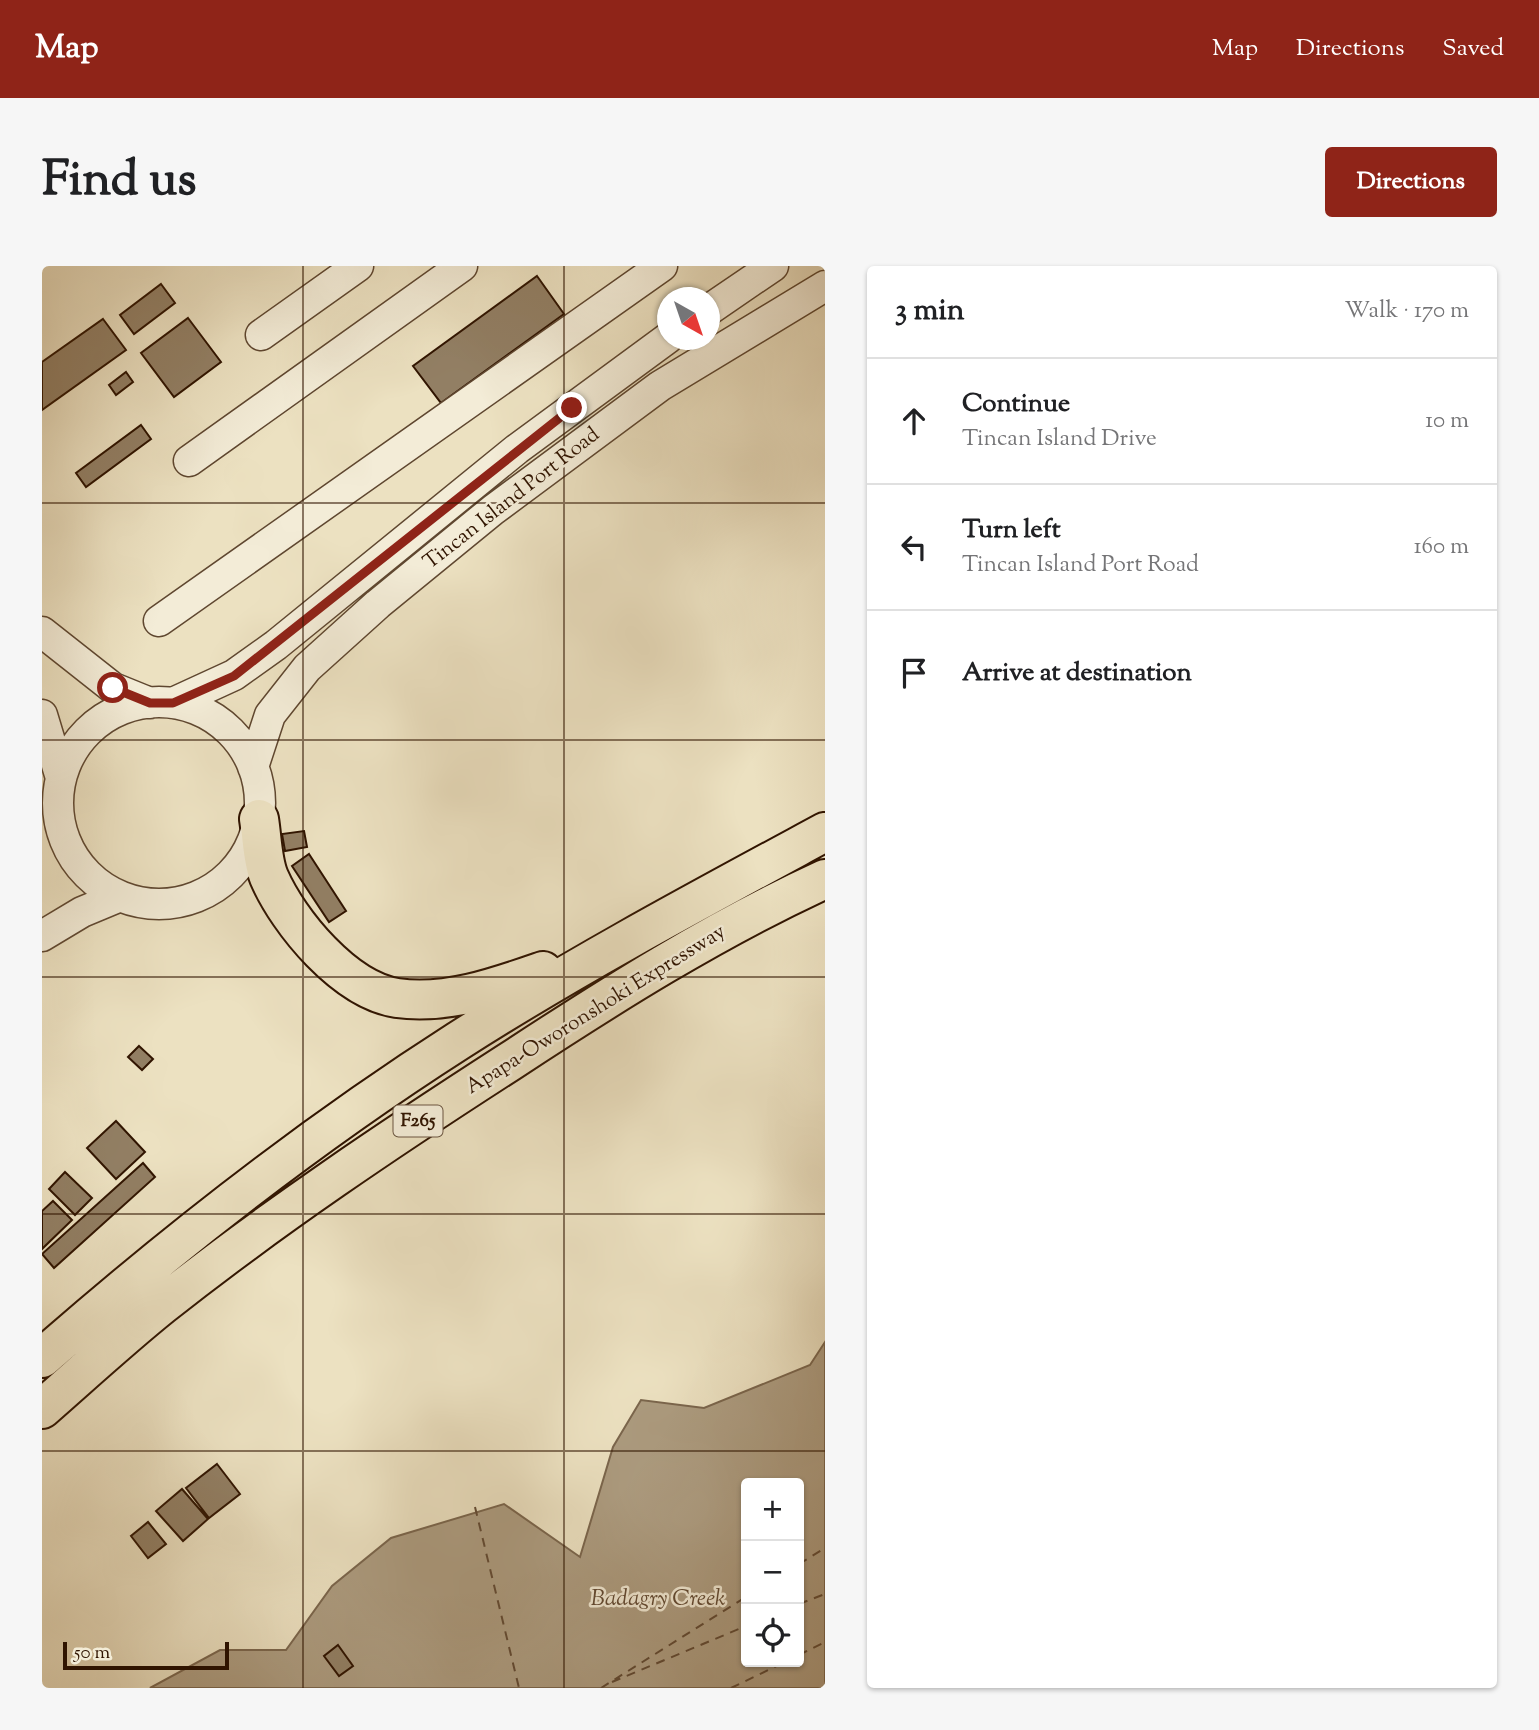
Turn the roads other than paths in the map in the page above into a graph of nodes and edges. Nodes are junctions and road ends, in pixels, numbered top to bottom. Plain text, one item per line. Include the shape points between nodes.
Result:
1 (358, 266) edge
2 (462, 266) edge
3 (662, 266) edge
4 (774, 266) edge
5 (825, 286) edge
6 (720, 302) edge
7 (261, 335) dead end
8 (657, 345) edge
9 (189, 461) dead end
10 (159, 621) dead end
11 (42, 632) edge
12 (161, 703) junction
13 (42, 715) edge
14 (253, 767) junction
15 (61, 778) junction
16 (58, 816) junction
17 (259, 819) junction
18 (825, 832) edge
19 (42, 846) edge
20 (825, 879) edge
21 (118, 897) junction
22 (42, 936) edge
23 (611, 948) junction
24 (42, 1358) edge
25 (42, 1409) edge

1 - 7 street
2 - 9 street
3 - 10 street
4 - 6 street
5 - 14 street, Tincan Island Port Road via 660,387 493,510 378,604 307,668 270,715
8 - 12 street, Tincan Island Port Road via 517,449 234,676
11 - 12 street via 113,688
12 - 14 street via 207,714 222,724 235,736
12 - 15 street via 116,712 87,733
13 - 15 street
14 - 17 street
15 - 16 street
16 - 19 street
16 - 21 street via 78,864 89,878
17 - 21 street via 246,855 221,883 205,893 150,905
17 - 23 highway via 268,875 322,954 352,979 396,998 441,999 488,990
18 - 23 highway, Apapa-Oworonshoki Expressway / F265
20 - 25 highway, Apapa-Oworonshoki Expressway / F265 via 706,939 611,995 398,1133 180,1292
21 - 22 street
23 - 24 highway, Apapa-Oworonshoki Expressway / F265 via 457,1042 281,1163 127,1284

